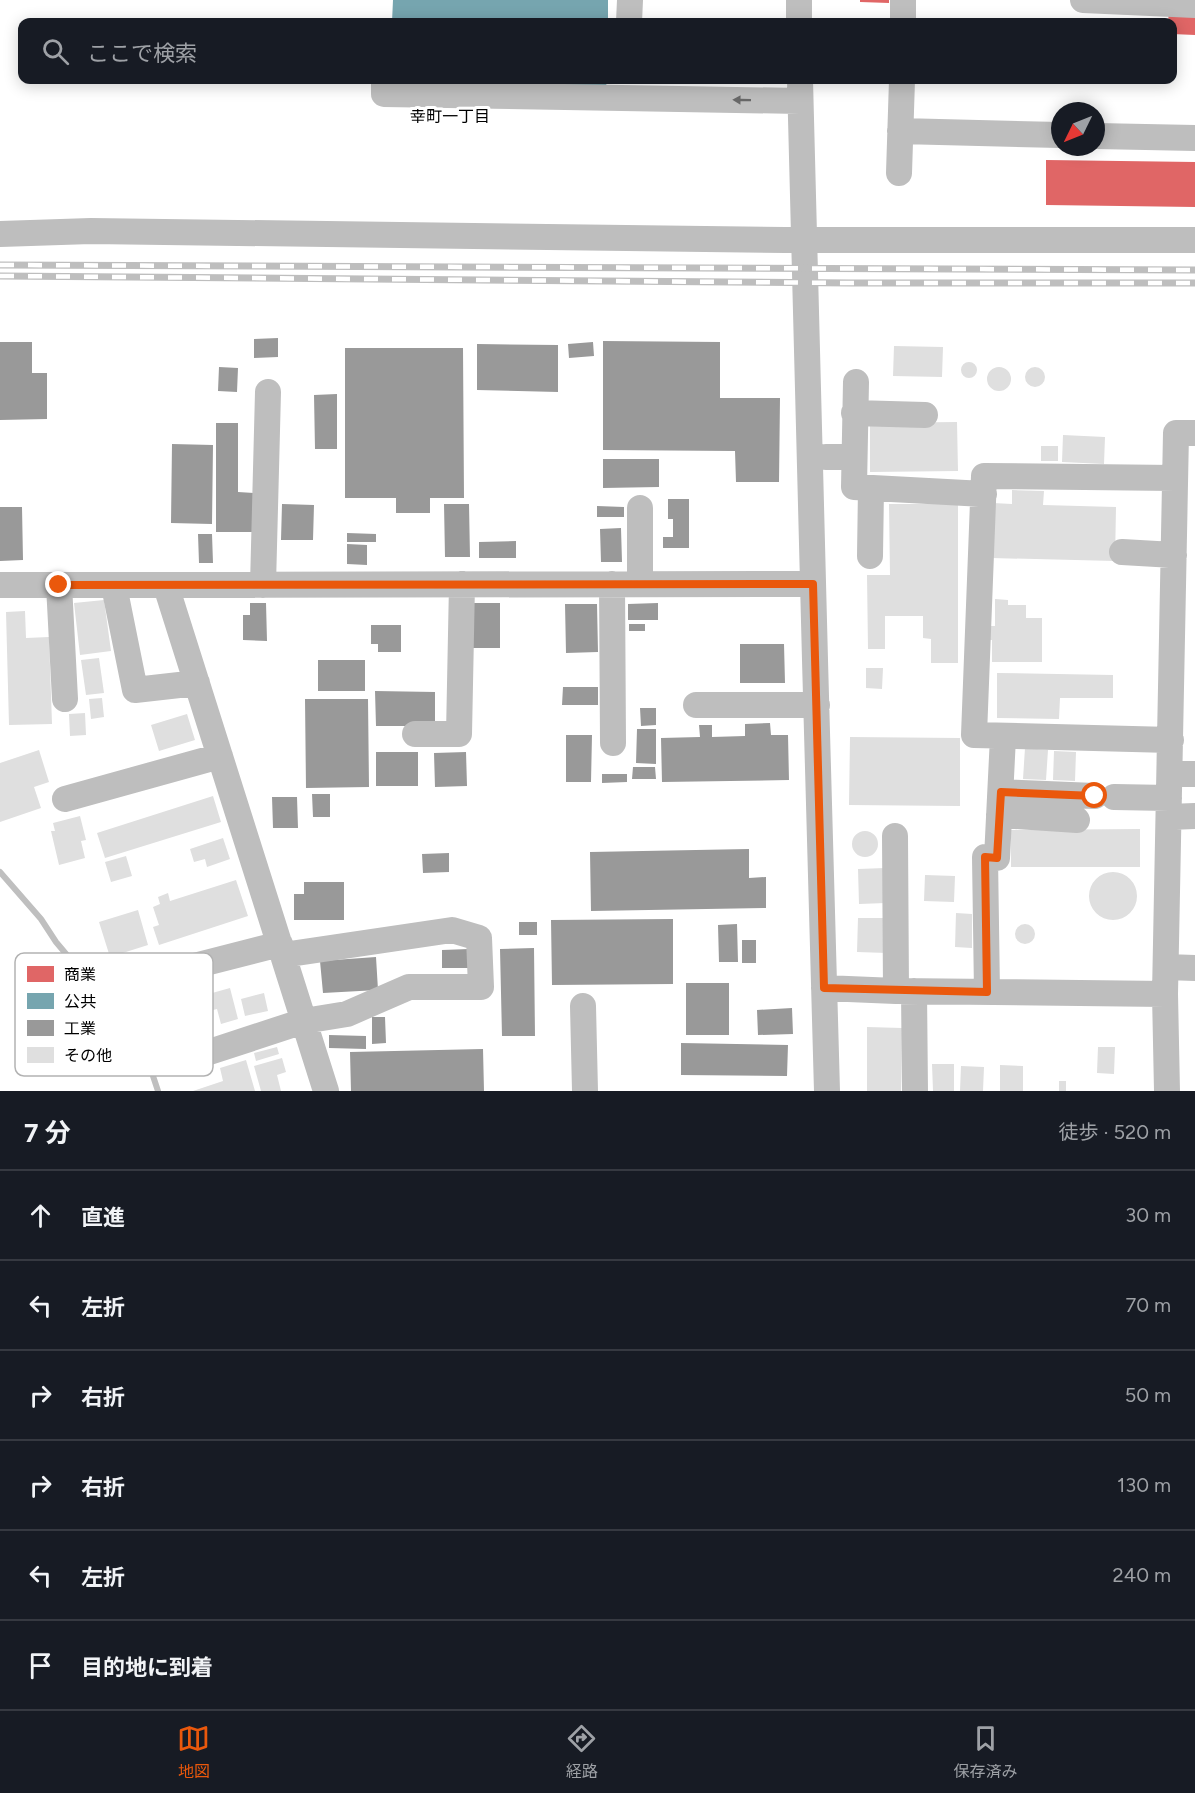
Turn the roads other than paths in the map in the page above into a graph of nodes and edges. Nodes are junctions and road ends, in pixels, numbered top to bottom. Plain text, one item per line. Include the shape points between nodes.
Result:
1 (630, 0) edge
2 (799, 0) edge
3 (903, 0) edge
4 (1083, 0) edge
5 (1195, 4) edge
6 (629, 18) edge
7 (799, 18) edge
8 (903, 18) edge
9 (384, 84) edge
10 (902, 84) edge
11 (628, 88) edge
12 (800, 91) edge
13 (900, 131) junction
14 (1051, 135) edge
15 (1105, 136) edge
16 (1195, 138) edge
17 (899, 174) dead end
18 (0, 234) edge
19 (802, 240) junction
20 (1195, 240) edge
21 (856, 382) dead end
22 (268, 392) dead end
23 (854, 413) junction
24 (925, 415) dead end
25 (1195, 433) edge
26 (826, 457) dead end
27 (854, 457) junction
28 (1175, 478) junction
29 (871, 488) junction
30 (984, 494) junction
31 (640, 508) dead end
32 (1122, 552) dead end
33 (1174, 555) junction
34 (870, 556) dead end
35 (462, 584) junction
36 (612, 584) junction
37 (640, 584) junction
38 (813, 584) junction
39 (0, 585) edge
40 (59, 585) junction
41 (263, 585) junction
42 (114, 586) junction
43 (166, 586) junction
44 (197, 683) junction
45 (65, 699) dead end
46 (696, 705) dead end
47 (817, 705) junction
48 (1179, 725) edge
49 (415, 734) dead end
50 (1004, 737) junction
51 (613, 743) dead end
52 (220, 756) junction
53 (1176, 791) edge
54 (65, 799) dead end
55 (1000, 803) junction
56 (1195, 816) edge
57 (1077, 820) dead end
58 (895, 836) dead end
59 (281, 950) junction
60 (213, 963) edge
61 (1166, 967) junction
62 (1195, 968) edge
63 (824, 988) junction
64 (905, 991) junction
65 (987, 992) junction
66 (1166, 994) junction
67 (583, 1006) dead end
68 (304, 1021) junction
69 (213, 1051) edge
70 (326, 1091) edge
71 (585, 1091) edge
72 (826, 1091) edge
73 (915, 1091) edge
74 (1167, 1091) edge

1 - 6 street
2 - 7 street
3 - 8 street
4 - 5 street
9 - 11 street via 384,94
10 - 13 street
12 -> 11 street
12 - 19 street
13 - 14 street
13 - 17 street
15 - 16 street
18 - 19 street via 92,231
19 - 20 street
19 - 38 street
21 - 23 street
22 - 41 street
23 - 24 street
23 - 27 street
25 - 28 street via 1176,433
26 - 27 street
27 - 29 street via 854,487
28 - 30 street via 984,476
28 - 33 street
29 - 30 street
29 - 34 street
30 - 50 street via 974,735
31 - 37 street
32 - 33 street
33 - 48 street
35 - 36 street
35 - 41 street
35 - 49 street via 459,734
36 - 37 street
36 - 51 street
37 - 38 street
38 - 47 street
39 - 40 street
40 - 42 street
40 - 45 street
41 - 43 street
42 - 43 street
42 - 44 street via 135,690
43 - 44 street
44 - 52 street
46 - 47 street
47 - 63 street
48 - 50 street
48 - 53 street
50 - 55 street
52 - 54 street
52 - 59 street
53 - 55 street
53 - 56 street
53 - 61 street
55 - 57 street
55 - 65 street via 997,858 985,857
58 - 64 street
59 - 60 street
59 - 68 street
59 - 68 street via 452,930 479,938 481,987 409,987 347,1014
61 - 62 street
61 - 66 street
63 - 64 street
63 - 72 street
64 - 65 street
64 - 73 street
65 - 66 street
66 - 74 street
67 - 71 street
68 - 69 street
68 - 70 street

